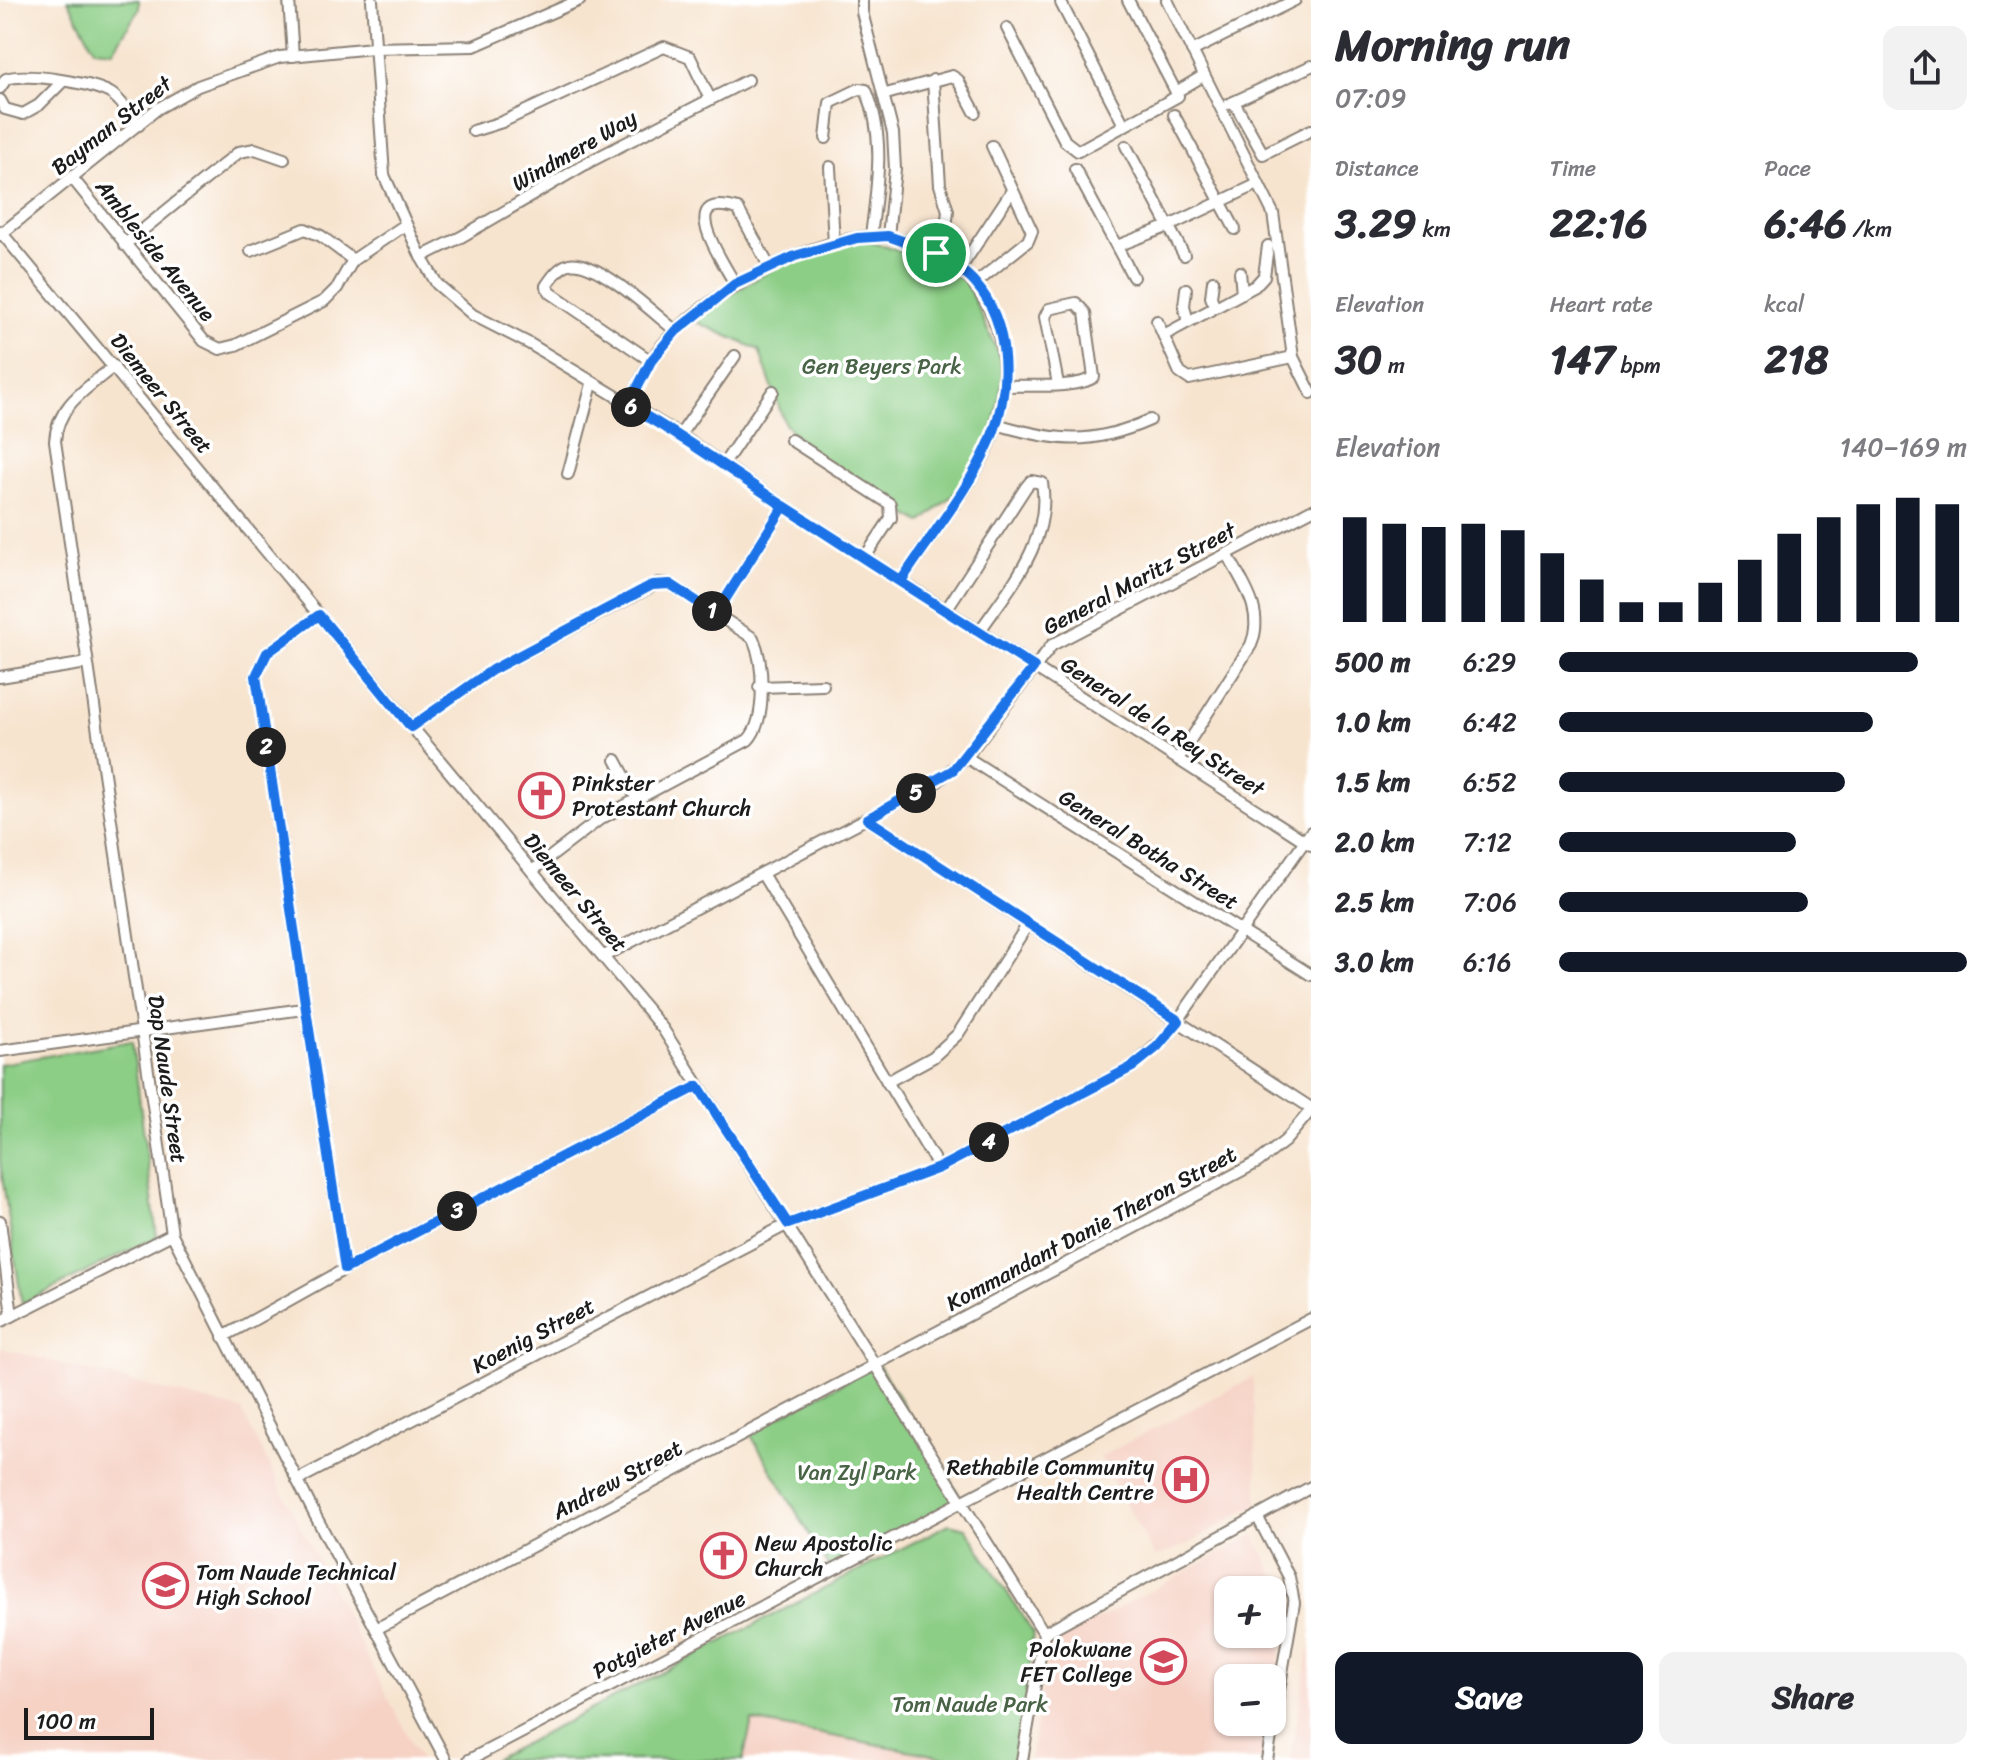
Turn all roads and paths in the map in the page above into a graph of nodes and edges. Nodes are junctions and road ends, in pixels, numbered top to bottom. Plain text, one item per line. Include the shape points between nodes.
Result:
1 (289, 0) edge
2 (372, 0) edge
3 (580, 0) edge
4 (862, 0) edge
5 (1128, 0) edge
6 (1295, 0) edge
7 (1169, 1) edge
8 (1061, 3) dead end
9 (1007, 28) dead end
10 (373, 48) junction
11 (1192, 51) junction
12 (293, 56) junction
13 (1311, 66) edge
14 (1203, 76) junction
15 (748, 80) dead end
16 (933, 80) junction
17 (62, 82) junction
18 (0, 88) edge
19 (1176, 92) junction
20 (886, 94) junction
21 (710, 99) junction
22 (0, 100) edge
23 (1234, 102) junction
24 (1219, 109) junction
25 (975, 112) dead end
26 (1174, 115) dead end
27 (139, 125) junction
28 (1124, 125) junction
29 (1311, 130) edge
30 (473, 131) dead end
31 (826, 138) dead end
32 (992, 146) dead end
33 (1126, 146) dead end
34 (284, 159) dead end
35 (830, 167) dead end
36 (1075, 169) dead end
37 (73, 179) junction
38 (1258, 184) junction
39 (1011, 192) junction
40 (1219, 204) junction
41 (405, 225) junction
42 (1169, 226) junction
43 (1235, 229) dead end
44 (1, 233) edge
45 (871, 236) junction
46 (888, 236) junction
47 (124, 245) junction
48 (834, 245) junction
49 (1117, 246) junction
50 (1268, 246) dead end
51 (251, 251) dead end
52 (936, 253) junction
53 (1184, 255) dead end
54 (421, 257) junction
55 (353, 260) junction
56 (770, 268) junction
57 (960, 269) junction
58 (1240, 272) dead end
59 (1133, 277) dead end
60 (1213, 281) dead end
61 (976, 283) junction
62 (735, 284) junction
63 (1186, 289) dead end
64 (1242, 293) junction
65 (1215, 307) junction
66 (1157, 321) dead end
67 (1188, 322) junction
68 (676, 331) junction
69 (1164, 335) junction
70 (735, 356) dead end
71 (1293, 357) junction
72 (651, 361) junction
73 (114, 366) junction
74 (592, 384) junction
75 (1058, 384) junction
76 (1005, 386) junction
77 (773, 391) dead end
78 (1310, 391) edge
79 (628, 406) junction
80 (1150, 420) dead end
81 (996, 424) junction
82 (680, 435) junction
83 (791, 440) dead end
84 (723, 465) junction
85 (568, 474) dead end
86 (784, 506) junction
87 (1311, 510) edge
88 (1227, 554) junction
89 (865, 557) junction
90 (901, 581) junction
91 (946, 610) junction
92 (716, 614) junction
93 (319, 615) junction
94 (979, 632) junction
95 (87, 663) junction
96 (1034, 667) junction
97 (0, 677) edge
98 (823, 685) dead end
99 (759, 687) junction
100 (411, 727) junction
101 (966, 757) junction
102 (1178, 759) junction
103 (616, 760) dead end
104 (637, 799) junction
105 (867, 819) junction
106 (1309, 839) edge
107 (532, 871) junction
108 (763, 875) junction
109 (1028, 924) junction
110 (1241, 930) junction
111 (604, 956) junction
112 (1311, 975) edge
113 (303, 1009) junction
114 (1179, 1021) junction
115 (141, 1030) junction
116 (0, 1051) edge
117 (887, 1082) junction
118 (698, 1086) junction
119 (1311, 1109) edge
120 (939, 1168) junction
121 (0, 1221) edge
122 (788, 1224) junction
123 (172, 1234) junction
124 (345, 1269) junction
125 (12, 1316) junction
126 (1311, 1319) edge
127 (0, 1322) edge
128 (223, 1337) junction
129 (878, 1364) junction
130 (297, 1480) junction
131 (1311, 1487) edge
132 (964, 1503) junction
133 (1257, 1516) junction
134 (376, 1629) junction
135 (1044, 1633) junction
136 (446, 1760) edge
137 (469, 1760) edge
138 (1022, 1760) edge
139 (1267, 1760) edge

1 - 12 street
2 - 10 street, General de la Rey Street
3 - 10 street, Bayman Street via 474,46
4 - 20 street
5 - 19 street
6 - 11 street
7 - 11 street
8 - 28 street
9 - 28 street via 1068,146 1078,151
10 - 12 street, Bayman Street
10 - 41 street, General de la Rey Street via 380,156
11 - 14 street
12 - 27 street, Bayman Street via 264,61 183,92
13 - 23 street
14 - 19 street
14 - 24 street
15 - 21 street, Windmere Way
16 - 20 street
16 - 25 street via 956,77
16 - 52 street via 940,185 948,211
17 - 18 street via 20,75 6,79
17 - 22 street via 23,114 5,109
17 - 27 street via 112,94
19 - 28 street via 1178,96
20 - 46 street via 895,159
21 - 30 street via 690,57 664,47
21 - 54 street, Windmere Way
23 - 24 street
23 - 29 street via 1263,154
24 - 38 street
26 - 40 street
27 - 37 street, Bayman Street
31 - 45 street via 830,103 866,89 875,114 879,164
32 - 39 street
33 - 42 street
34 - 47 street via 255,149 239,152
35 - 48 street
36 - 49 street
37 - 44 street, Bayman Street
37 - 47 street, Ambleside Avenue
38 - 40 street
38 - 71 street via 1275,219
39 - 57 street
39 - 61 street via 1032,228 1030,239
40 - 42 street
40 - 43 street
41 - 54 street, General de la Rey Street
41 - 55 street, Ambleside Avenue
42 - 49 street
42 - 53 street
44 - 73 street, Diemeer Street
45 - 46 street
45 - 48 street
46 - 52 street
47 - 55 street, Ambleside Avenue via 207,344 220,349 324,301
48 - 56 street
49 - 59 street
50 - 64 street via 1264,276
51 - 55 street via 305,229
52 - 57 street
54 - 74 street, General de la Rey Street via 437,284 473,315
56 - 62 street
56 - 62 street via 739,209 710,208 706,229
57 - 61 street
58 - 64 street
60 - 65 street
61 - 76 street via 999,330
62 - 68 street
63 - 67 street
64 - 65 street
65 - 67 street
66 - 69 street
67 - 69 street
68 - 72 street
68 - 72 street via 594,268 571,264 556,272 546,286 551,293
69 - 71 street via 1180,373 1189,379
70 - 82 street
71 - 78 street
72 - 79 street
73 - 93 street, Diemeer Street via 273,551
73 - 95 street, Dap Naude Street via 63,409 56,429
74 - 79 street, General de la Rey Street
74 - 85 street
75 - 75 street via 1045,317 1049,309 1076,303 1085,313 1095,375 1087,382
75 - 76 street
76 - 81 street
77 - 84 street
79 - 82 street, General de la Rey Street
80 - 81 street via 1087,440
81 - 90 street via 986,451
82 - 84 street, General de la Rey Street
83 - 89 street via 890,504 891,518
84 - 86 street, General de la Rey Street
86 - 89 street, General de la Rey Street
86 - 92 street
87 - 88 street, General Maritz Street
88 - 96 street, General Maritz Street via 1059,640
88 - 102 street via 1253,603 1257,628
89 - 90 street, General de la Rey Street
90 - 91 street, General de la Rey Street
91 - 94 street, General de la Rey Street
91 - 94 street via 1028,484 1042,483 1032,551
92 - 99 street via 753,638
92 - 100 street via 670,584 652,585 492,670
93 - 100 street, Diemeer Street
93 - 113 street via 267,653 256,676
94 - 96 street, General de la Rey Street
95 - 97 street
95 - 115 street, Dap Naude Street
96 - 101 street, General Maritz Street
96 - 102 street, General de la Rey Street
98 - 99 street
99 - 104 street via 759,722 748,740
100 - 107 street, Diemeer Street
101 - 105 street, General Maritz Street via 938,781
101 - 110 street, General Botha Street
102 - 106 street, General de la Rey Street
103 - 104 street
104 - 107 street via 594,822
105 - 108 street, General Maritz Street
105 - 109 street
106 - 110 street, Koenig Street
107 - 111 street, Diemeer Street
108 - 111 street, General Maritz Street
108 - 117 street
109 - 114 street
109 - 117 street via 958,1034 933,1057
110 - 112 street, General Botha Street
110 - 114 street, Koenig Street
111 - 118 street, Diemeer Street via 671,1040
113 - 115 street
113 - 124 street
114 - 119 street
114 - 120 street, Koenig Street via 1132,1067
115 - 116 street
115 - 123 street, Dap Naude Street
117 - 120 street
118 - 122 street, Diemeer Street
118 - 124 street
119 - 129 street, Kommandant Danie Theron Street via 1285,1141 1258,1162
120 - 122 street, Koenig Street
121 - 125 street
122 - 129 street, Diemeer Street
122 - 130 street, Koenig Street
123 - 125 street
123 - 128 street, Dap Naude Street
124 - 128 street
125 - 127 street
126 - 132 street, Potgieter Avenue
128 - 130 street, Dap Naude Street
129 - 132 street, Diemeer Street
129 - 134 street, Andrew Street
130 - 134 street, Dap Naude Street
131 - 133 street
132 - 135 street, Diemeer Street
132 - 137 street, Potgieter Avenue
133 - 135 street
133 - 139 street via 1289,1577 1294,1603
134 - 136 street, Dap Naude Street
135 - 138 street

